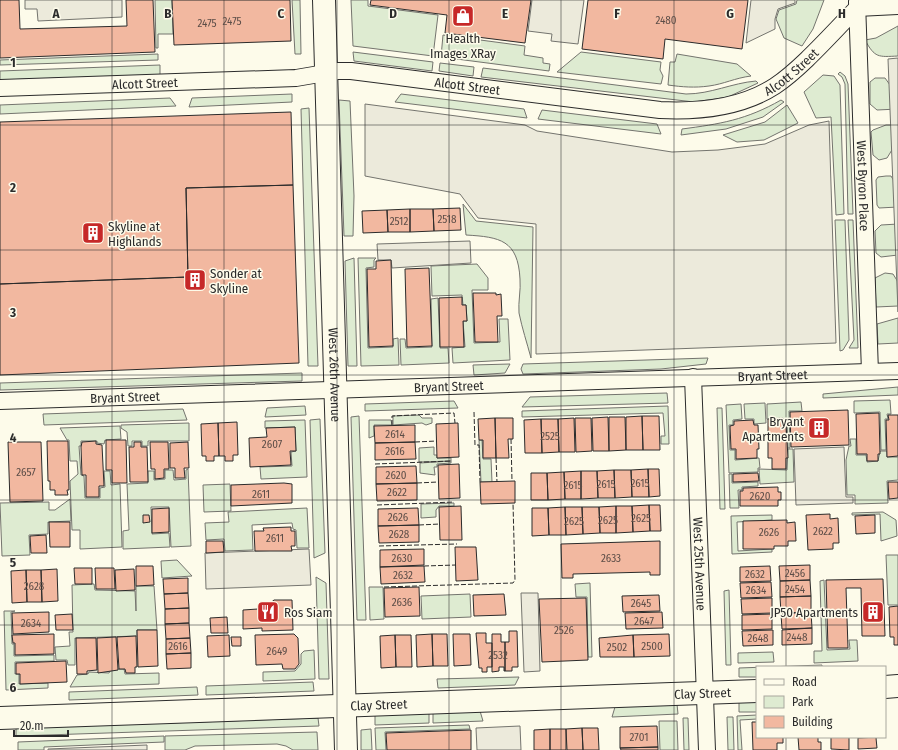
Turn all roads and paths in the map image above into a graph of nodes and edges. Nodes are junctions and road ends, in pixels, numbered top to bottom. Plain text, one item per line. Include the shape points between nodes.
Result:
1 (324, 0) edge
2 (857, 4) edge
3 (898, 6) edge
4 (327, 73) junction
5 (0, 88) edge
6 (898, 370) edge
7 (870, 372) junction
8 (693, 378) junction
9 (336, 390) junction
10 (0, 401) edge
11 (898, 686) edge
12 (886, 687) edge
13 (756, 691) edge
14 (705, 693) junction
15 (345, 706) junction
16 (0, 718) edge
17 (346, 750) edge
18 (707, 750) edge

1 - 4 street, West 26th Avenue
2 - 3 street
2 - 4 street, Alcott Street via 787,77 774,86 732,104 701,111 660,110 355,71
2 - 7 street, West Byron Place
4 - 5 street, Alcott Street via 296,78
4 - 9 street, West 26th Avenue
6 - 7 street, Bryant Street
7 - 8 street, Bryant Street
8 - 9 street, Bryant Street
8 - 14 street, West 25th Avenue
9 - 10 street, Bryant Street
9 - 15 street, West 26th Avenue
11 - 12 street
13 - 14 street, Clay Street
14 - 15 street, Clay Street
14 - 18 street, West 25th Avenue
15 - 16 street, Clay Street
15 - 17 street, West 26th Avenue

